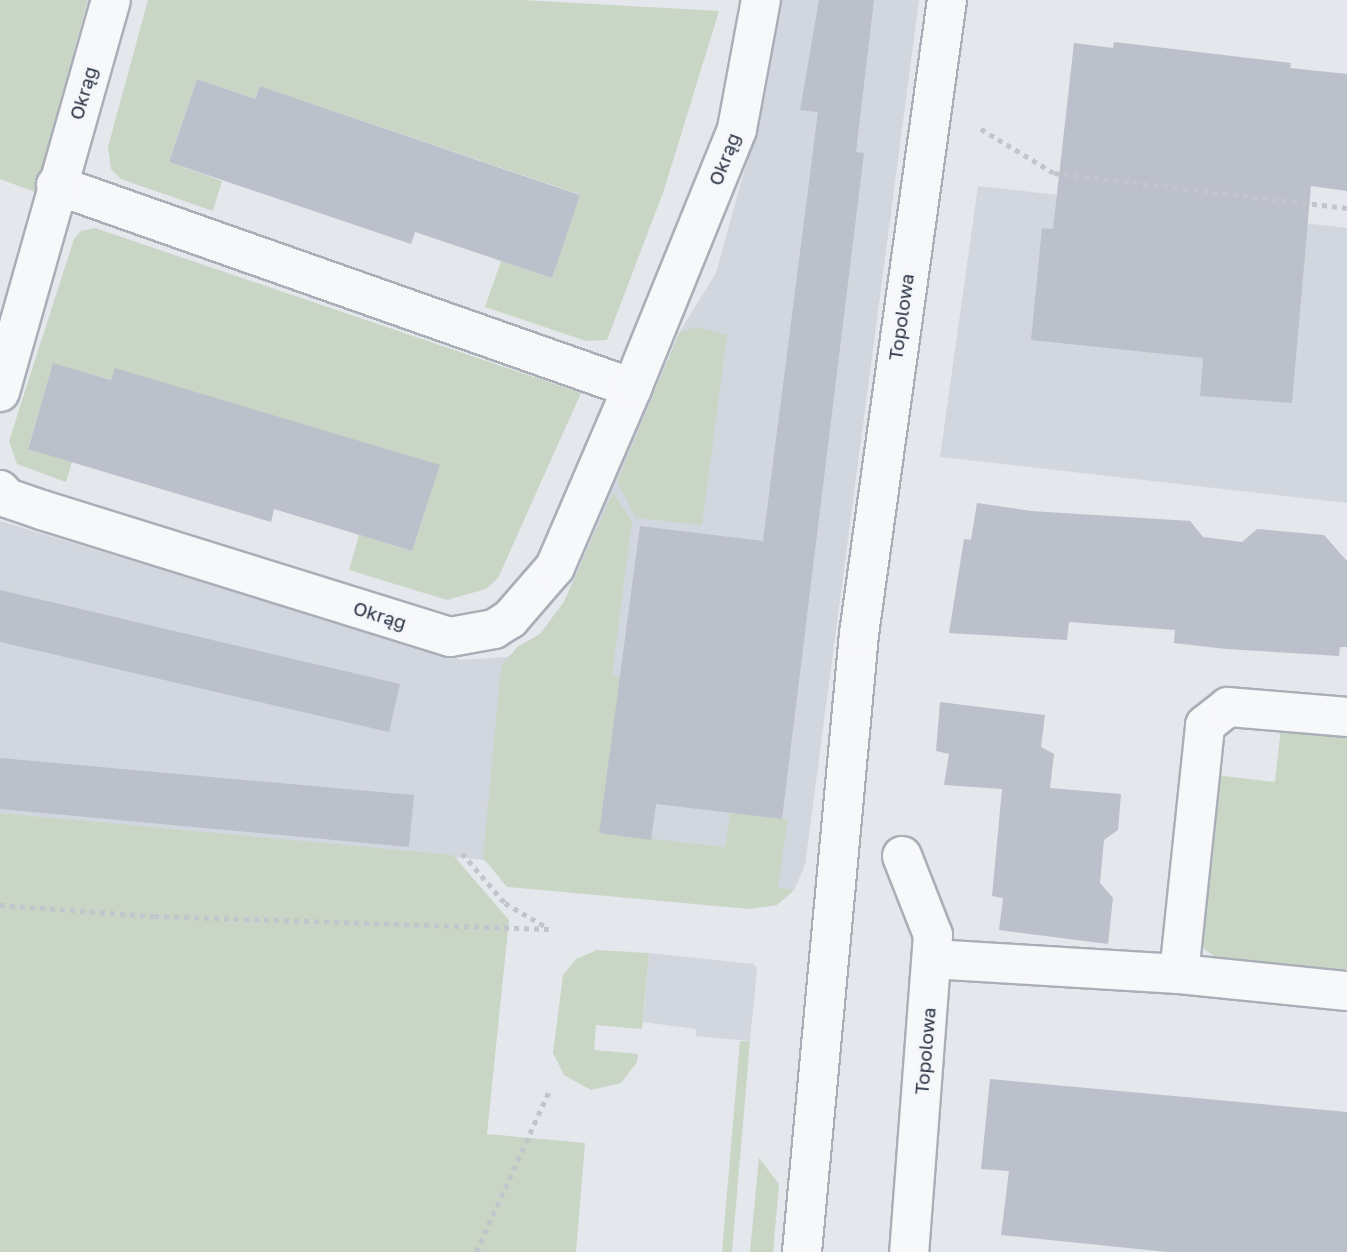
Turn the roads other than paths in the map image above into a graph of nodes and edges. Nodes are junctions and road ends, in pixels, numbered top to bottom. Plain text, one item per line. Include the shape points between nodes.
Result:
1 (111, 0) edge
2 (761, 0) edge
3 (947, 0) edge
4 (56, 185) junction
5 (632, 388) junction
6 (0, 392) edge
7 (0, 490) edge
8 (1347, 718) edge
9 (902, 856) dead end
10 (932, 960) junction
11 (1179, 974) junction
12 (1347, 991) edge
13 (802, 1252) edge
14 (909, 1252) edge

1 - 4 street, Okrąg
2 - 5 street, Okrąg via 737,129
3 - 13 street, Topolowa via 859,634
4 - 5 street
4 - 6 street, Okrąg
5 - 7 street, Okrąg via 555,567 510,619 474,635 450,637 42,510 7,498
8 - 11 street via 1228,706 1205,725
9 - 10 street, Topolowa via 926,909
10 - 11 street
10 - 14 street, Topolowa
11 - 12 street

